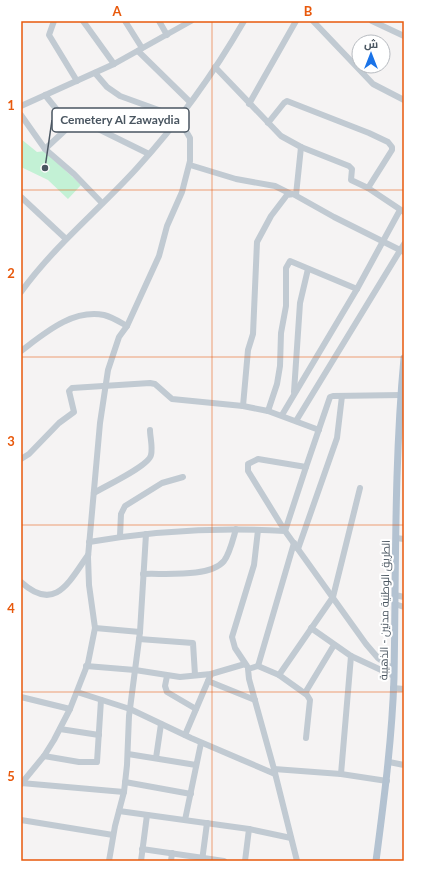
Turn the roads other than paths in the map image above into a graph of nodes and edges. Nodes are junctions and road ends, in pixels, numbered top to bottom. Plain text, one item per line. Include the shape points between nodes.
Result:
1 (54, 21) edge
2 (83, 21) edge
3 (125, 21) edge
4 (159, 21) edge
5 (192, 21) edge
6 (244, 21) edge
7 (296, 21) edge
8 (313, 21) edge
9 (372, 21) edge
10 (167, 35) junction
11 (404, 36) edge
12 (140, 50) junction
13 (114, 64) junction
14 (215, 67) junction
15 (95, 73) junction
16 (77, 81) junction
17 (45, 95) junction
18 (404, 100) edge
19 (190, 102) junction
20 (249, 104) junction
21 (21, 106) edge
22 (21, 115) edge
23 (178, 119) junction
24 (268, 123) junction
25 (70, 126) junction
26 (301, 147) junction
27 (45, 149) junction
28 (149, 154) junction
29 (190, 166) junction
30 (368, 188) junction
31 (294, 194) junction
32 (21, 197) edge
33 (102, 202) junction
34 (402, 211) edge
35 (66, 239) junction
36 (385, 241) junction
37 (403, 248) edge
38 (308, 269) junction
39 (357, 289) junction
40 (21, 292) edge
41 (127, 326) junction
42 (21, 352) edge
43 (404, 358) edge
44 (104, 386) junction
45 (294, 394) junction
46 (402, 395) junction
47 (342, 396) junction
48 (243, 406) junction
49 (268, 411) junction
50 (282, 415) junction
51 (296, 421) junction
52 (150, 430) dead end
53 (319, 430) junction
54 (21, 459) edge
55 (306, 468) junction
56 (183, 477) dead end
57 (360, 488) dead end
58 (94, 493) junction
59 (236, 529) junction
60 (258, 530) junction
61 (285, 531) junction
62 (146, 534) junction
63 (120, 536) junction
64 (396, 538) junction
65 (404, 539) edge
66 (88, 542) junction
67 (294, 543) junction
68 (298, 549) junction
69 (88, 555) junction
70 (143, 574) junction
71 (21, 582) edge
72 (396, 595) junction
73 (333, 596) junction
74 (404, 597) edge
75 (395, 604) junction
76 (404, 607) edge
77 (95, 628) junction
78 (311, 628) junction
79 (140, 632) junction
80 (139, 639) junction
81 (334, 645) junction
82 (351, 656) junction
83 (245, 664) junction
84 (86, 666) junction
85 (258, 666) junction
86 (393, 668) junction
87 (135, 670) junction
88 (248, 670) junction
89 (211, 674) junction
90 (168, 676) junction
91 (195, 676) junction
92 (279, 676) junction
93 (394, 676) junction
94 (208, 681) junction
95 (393, 688) junction
96 (404, 689) edge
97 (77, 692) junction
98 (305, 693) junction
99 (21, 698) edge
100 (101, 700) junction
101 (255, 700) junction
102 (70, 709) junction
103 (130, 709) junction
104 (196, 709) junction
105 (161, 724) junction
106 (60, 729) junction
107 (98, 735) junction
108 (185, 735) junction
109 (306, 738) dead end
110 (201, 743) junction
111 (128, 754) junction
112 (44, 756) junction
113 (156, 758) junction
114 (389, 762) junction
115 (196, 765) junction
116 (404, 765) edge
117 (275, 772) junction
118 (341, 774) junction
119 (387, 781) junction
120 (125, 782) junction
121 (21, 783) edge
122 (124, 792) junction
123 (191, 794) junction
124 (119, 811) junction
125 (148, 815) junction
126 (21, 820) edge
127 (185, 820) junction
128 (207, 823) junction
129 (249, 829) junction
130 (113, 835) junction
131 (291, 838) junction
132 (142, 849) junction
133 (172, 853) junction
134 (202, 860) edge
135 (109, 861) edge
136 (141, 861) edge
137 (171, 861) edge
138 (224, 861) edge
139 (245, 861) edge
140 (297, 861) edge
141 (376, 861) edge

1 - 16 street via 48,35
2 - 13 street
3 - 12 street
4 - 10 street
5 - 10 street
6 - 14 street
7 - 20 street
8 - 18 street via 373,84
9 - 11 street
10 - 12 street
12 - 13 street
12 - 19 street
13 - 15 street
14 - 19 street
14 - 20 street
15 - 16 street
15 - 23 street via 107,87 120,96
16 - 17 street
17 - 21 street
17 - 25 street
19 - 23 street
20 - 24 street
22 - 27 street
23 - 28 street
23 - 29 street via 190,138
24 - 26 street via 281,136
24 - 30 street via 284,103 291,102 388,142 392,150
25 - 27 street
25 - 28 street via 78,121 86,122
26 - 30 street via 349,166 352,169 351,180
26 - 31 street
27 - 33 street
28 - 33 street
29 - 31 street via 236,179 275,186
29 - 41 street via 182,192 166,226 159,256
30 - 34 street
31 - 36 street via 334,217
31 - 48 street via 287,195 271,216 257,242 253,334 248,350
32 - 35 street
33 - 35 street
34 - 36 street
35 - 40 street
36 - 37 street
36 - 39 street
37 - 51 street
38 - 39 street
38 - 45 street via 300,303
38 - 49 street via 290,261 286,268 280,366
39 - 45 street
41 - 42 street via 104,315 73,318 55,326
41 - 44 street via 118,337
43 - 46 main road, الطريق الوطنية مدنين - الذهيبة
44 - 48 street via 150,383 155,384 172,400
44 - 54 street via 69,390 74,412 59,422
44 - 58 street
45 - 50 street
46 - 47 street
46 - 64 main road, الطريق الوطنية مدنين - الذهيبة
47 - 53 street via 333,396 327,401
47 - 68 street via 337,438
48 - 49 street
49 - 50 street
50 - 51 street
51 - 53 street
52 - 58 street via 150,459
53 - 55 street
55 - 61 street
55 - 61 street via 258,459 248,464 248,471
56 - 63 street via 162,483 125,506 121,514
57 - 73 street
58 - 66 street
59 - 60 street
59 - 62 street
59 - 70 street via 224,561 214,569 203,572
60 - 61 street
60 - 83 street via 254,565 232,637 235,648
61 - 67 street
62 - 63 street
62 - 70 street
63 - 66 street
64 - 65 street
64 - 72 main road, الطريق الوطنية مدنين - الذهيبة
66 - 69 street
67 - 68 street
67 - 85 street
68 - 73 street
69 - 71 street via 66,586 57,594 36,593
69 - 77 street
70 - 79 street
72 - 74 street
72 - 75 main road, الطريق الوطنية مدنين - الذهيبة
73 - 78 street
73 - 86 street via 366,644 378,658
75 - 76 street
75 - 86 main road, الطريق الوطنية مدنين - الذهيبة
77 - 79 street
77 - 84 street
78 - 81 street
78 - 92 street
79 - 80 street
80 - 87 street
80 - 91 street via 193,643
81 - 82 street
81 - 98 street
82 - 93 street
82 - 118 street
83 - 88 street
83 - 89 street
84 - 87 street
84 - 97 street
85 - 88 street
85 - 92 street
86 - 93 main road, الطريق الوطنية مدنين - الذهيبة
87 - 90 street
87 - 103 street
88 - 101 street
89 - 91 street
89 - 94 street
90 - 91 street
90 - 104 street via 165,686 167,692
92 - 98 street
93 - 95 main road, الطريق الوطنية مدنين - الذهيبة
94 - 101 street
94 - 104 street
95 - 96 street
95 - 114 main road, الطريق الوطنية مدنين - الذهيبة
97 - 100 street
97 - 102 street
98 - 109 street via 310,700
99 - 102 street
100 - 103 street
100 - 107 street
101 - 117 street
102 - 106 street
103 - 105 street
103 - 111 street
104 - 108 street
105 - 108 street
105 - 113 street
106 - 107 street
106 - 112 street
107 - 112 street via 95,763
108 - 110 street
110 - 115 street
110 - 117 street
111 - 113 street
111 - 120 street
112 - 121 street
113 - 115 street
114 - 116 street
114 - 119 main road, الطريق الوطنية مدنين - الذهيبة
115 - 123 street
117 - 118 street
117 - 131 street
118 - 119 street
119 - 141 main road, الطريق الوطنية مدنين - الذهيبة
120 - 122 street
120 - 123 street
121 - 122 street
122 - 124 street
123 - 127 street
124 - 125 street
124 - 130 street
125 - 127 street
125 - 132 street
126 - 130 street
127 - 128 street
128 - 129 street
128 - 134 street
129 - 131 street
129 - 139 street
130 - 135 street
131 - 140 street
132 - 133 street
132 - 136 street
133 - 134 street
133 - 137 street
134 - 138 street

